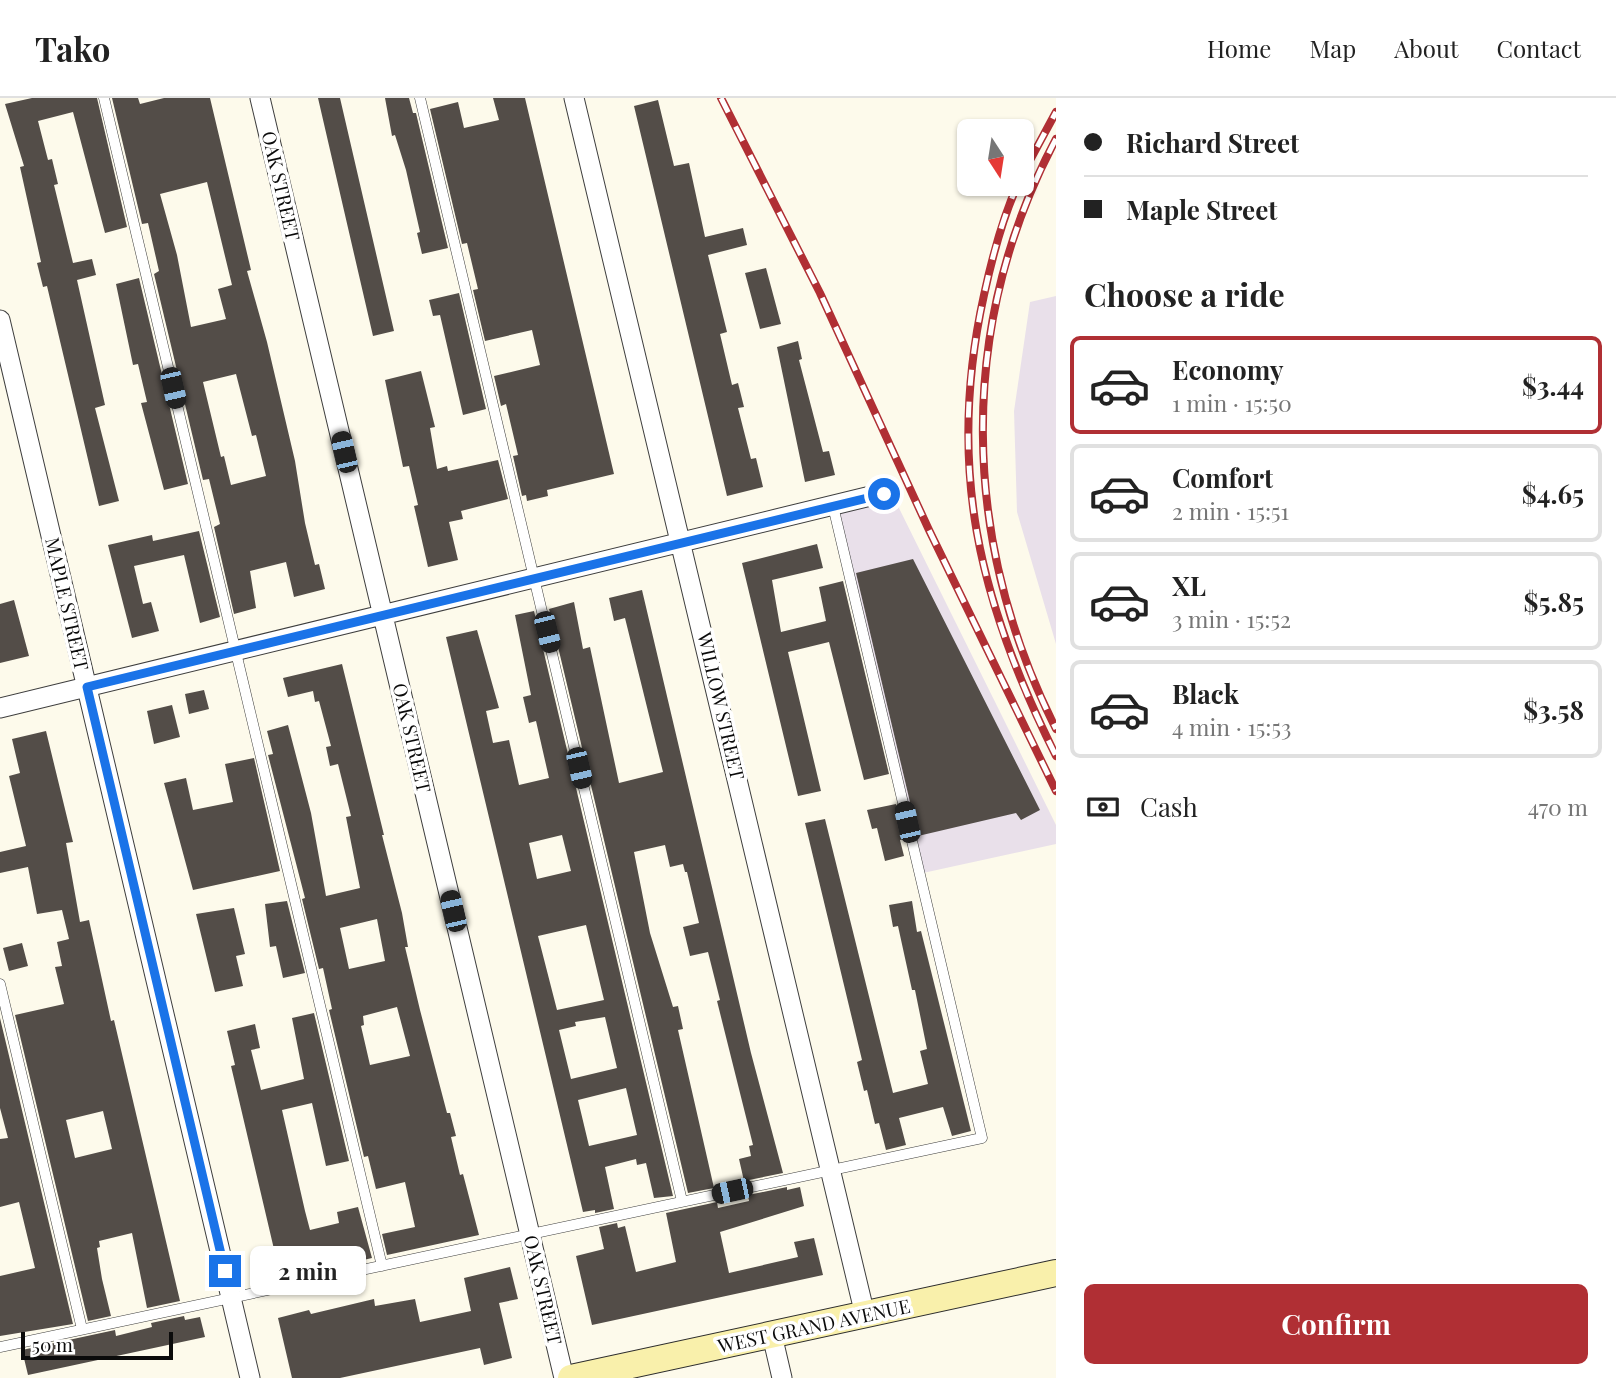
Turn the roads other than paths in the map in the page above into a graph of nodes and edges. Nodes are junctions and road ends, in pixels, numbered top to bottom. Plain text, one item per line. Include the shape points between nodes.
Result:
1 (104, 98) edge
2 (260, 98) edge
3 (421, 98) edge
4 (575, 98) edge
5 (0, 320) edge
6 (884, 494) dead end
7 (833, 506) junction
8 (682, 542) junction
9 (534, 578) junction
10 (383, 615) junction
11 (236, 651) junction
12 (87, 687) junction
13 (0, 708) edge
14 (0, 984) edge
15 (830, 1170) junction
16 (682, 1201) junction
17 (530, 1234) junction
18 (382, 1266) junction
19 (1056, 1273) edge
20 (231, 1298) junction
21 (864, 1315) junction
22 (82, 1329) junction
23 (772, 1335) junction
24 (0, 1347) edge
25 (250, 1378) edge
26 (564, 1378) edge
27 (571, 1378) edge
28 (782, 1378) edge

1 - 11 lane
2 - 10 street, OAK STREET
3 - 9 lane
4 - 8 street, WILLOW STREET
5 - 12 street, MAPLE STREET
6 - 7 street
7 - 8 street
7 - 15 lane via 982,1138
8 - 9 street
8 - 15 street, WILLOW STREET
9 - 10 street
9 - 16 lane
10 - 11 street
10 - 17 street, OAK STREET
11 - 12 street
11 - 18 lane
12 - 13 street
12 - 20 street, MAPLE STREET
14 - 22 lane
15 - 16 lane
15 - 21 street, WILLOW STREET
16 - 17 lane
17 - 18 lane
17 - 26 street, OAK STREET
18 - 20 lane
19 - 21 main road, WEST GRAND AVENUE
20 - 22 lane
20 - 25 street, MAPLE STREET
21 - 23 main road, WEST GRAND AVENUE
22 - 24 lane
23 - 27 main road, WEST GRAND AVENUE
23 - 28 street

